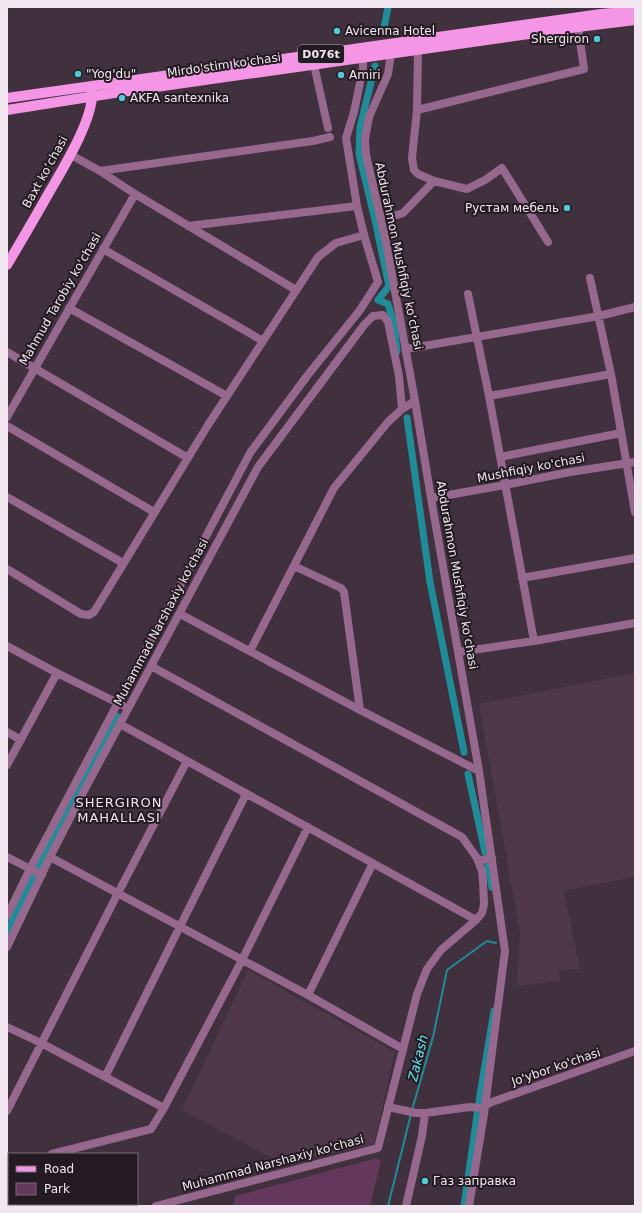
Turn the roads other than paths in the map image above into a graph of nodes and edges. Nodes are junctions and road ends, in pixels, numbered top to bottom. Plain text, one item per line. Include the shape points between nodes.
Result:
1 (635, 11) edge
2 (635, 20) edge
3 (578, 27) junction
4 (418, 50) junction
5 (391, 54) junction
6 (363, 58) junction
7 (314, 65) junction
8 (91, 86) junction
9 (92, 97) junction
10 (7, 98) edge
11 (7, 110) edge
12 (417, 110) junction
13 (71, 155) junction
14 (100, 171) junction
15 (434, 181) junction
16 (135, 194) junction
17 (356, 206) junction
18 (380, 216) junction
19 (188, 226) junction
20 (364, 235) junction
21 (548, 242) dead end
22 (103, 249) junction
23 (7, 265) edge
24 (590, 278) dead end
25 (296, 290) junction
26 (468, 294) dead end
27 (635, 307) edge
28 (69, 308) junction
29 (599, 316) junction
30 (477, 337) junction
31 (263, 341) junction
32 (406, 349) junction
33 (7, 352) edge
34 (35, 367) junction
35 (611, 374) junction
36 (227, 396) junction
37 (489, 396) junction
38 (415, 401) junction
39 (402, 408) junction
40 (7, 417) edge
41 (7, 426) edge
42 (621, 433) junction
43 (500, 457) junction
44 (188, 458) junction
45 (635, 462) edge
46 (626, 463) junction
47 (505, 485) junction
48 (7, 497) edge
49 (431, 498) junction
50 (154, 512) junction
51 (635, 512) edge
52 (635, 558) edge
53 (123, 563) junction
54 (294, 566) junction
55 (7, 569) edge
56 (522, 578) junction
57 (180, 614) junction
58 (635, 623) edge
59 (534, 641) junction
60 (7, 646) edge
61 (250, 651) junction
62 (459, 652) junction
63 (151, 666) junction
64 (57, 673) junction
65 (117, 703) junction
66 (128, 709) junction
67 (360, 710) junction
68 (120, 724) junction
69 (7, 732) edge
70 (21, 740) junction
71 (187, 761) junction
72 (7, 765) edge
73 (479, 772) junction
74 (246, 794) junction
75 (308, 827) junction
76 (50, 857) junction
77 (7, 858) edge
78 (477, 858) junction
79 (492, 858) junction
80 (373, 863) junction
81 (30, 869) junction
82 (42, 875) junction
83 (118, 893) junction
84 (7, 916) edge
85 (476, 920) junction
86 (180, 926) junction
87 (7, 947) edge
88 (242, 960) junction
89 (308, 995) junction
90 (7, 1027) edge
91 (42, 1043) junction
92 (403, 1049) junction
93 (635, 1051) edge
94 (105, 1077) junction
95 (392, 1107) junction
96 (483, 1107) junction
97 (164, 1108) junction
98 (7, 1111) edge
99 (425, 1113) junction
100 (56, 1153) edge
101 (156, 1206) edge
102 (406, 1206) edge
103 (469, 1206) edge

1 - 8 main road, Mirdo'stim ko'chasi / D076t
2 - 3 main road, Mirdo'stim ko'chasi / D076t
3 - 4 main road, Mirdo'stim ko'chasi / D076t
3 - 12 street via 584,69
4 - 5 main road, Mirdo'stim ko'chasi / D076t
4 - 12 street
5 - 6 main road, Mirdo'stim ko'chasi / D076t
5 - 18 street, Abdurahmon Mushfiqiy koʻchasi via 388,74 369,117 365,139 366,155
6 - 7 main road, Mirdo'stim ko'chasi / D076t
6 - 17 street via 354,112 346,138
7 - 9 main road, Mirdo'stim ko'chasi / D076t
7 - 14 street via 329,132 313,141
8 - 9 main road, Baxt koʻchasi
8 - 10 main road, Mirdo'stim ko'chasi / D076t
9 - 11 main road, Mirdo'stim ko'chasi / D076t
9 - 13 main road, Baxt koʻchasi via 90,109
12 - 15 street via 412,158 414,170
13 - 14 street
13 - 23 main road, Baxt koʻchasi
14 - 16 street
15 - 18 street via 403,213
15 - 21 street via 467,189 502,168
16 - 19 street
16 - 22 street, Mahmud Tarobiy ko'chasi
17 - 19 street
17 - 20 street
18 - 32 street, Abdurahmon Mushfiqiy koʻchasi
19 - 25 street
20 - 25 street via 336,244 318,257
20 - 65 street via 378,282 360,310 250,453
22 - 28 street, Mahmud Tarobiy ko'chasi
22 - 31 street
24 - 29 street
25 - 31 street
26 - 30 street
27 - 29 street
28 - 34 street, Mahmud Tarobiy ko'chasi
28 - 36 street
29 - 30 street
29 - 35 street
30 - 32 street
30 - 37 street
31 - 36 street
32 - 38 street, Abdurahmon Mushfiqiy koʻchasi
33 - 34 street
34 - 40 street, Mahmud Tarobiy ko'chasi
34 - 44 street
35 - 37 street
35 - 42 street
36 - 44 street
37 - 43 street
38 - 39 street
38 - 49 street, Abdurahmon Mushfiqiy koʻchasi
39 - 54 street via 334,488
39 - 57 street, Muhammad Narshaxiy ko'chasi via 399,376 388,322 383,316 373,316 258,467
41 - 50 street
42 - 43 street
42 - 46 street
43 - 47 street
44 - 50 street
45 - 46 street, Mushfiqiy ko'chasi
46 - 47 street, Mushfiqiy ko'chasi
46 - 51 street
47 - 49 street, Mushfiqiy ko'chasi
47 - 56 street
48 - 53 street
49 - 62 street, Abdurahmon Mushfiqiy koʻchasi
50 - 53 street
52 - 56 street
53 - 55 street via 94,612 89,615 81,614
54 - 61 street
54 - 67 street via 341,588 344,592
56 - 59 street
57 - 61 street
57 - 63 street, Muhammad Narshaxiy ko'chasi
58 - 59 street
59 - 62 street
60 - 64 street
61 - 67 street
62 - 73 street, Abdurahmon Mushfiqiy koʻchasi
63 - 66 street, Muhammad Narshaxiy ko'chasi
63 - 78 street via 462,838
64 - 65 street
64 - 70 street
65 - 66 street
65 - 81 street
66 - 68 street, Muhammad Narshaxiy ko'chasi
67 - 73 street
68 - 71 street
68 - 76 street, Muhammad Narshaxiy ko'chasi
69 - 70 street
70 - 72 street
71 - 74 street
71 - 83 street
73 - 79 street, Abdurahmon Mushfiqiy koʻchasi
74 - 75 street
74 - 86 street
75 - 80 street
75 - 88 street
76 - 82 street, Muhammad Narshaxiy ko'chasi
76 - 83 street
77 - 81 street
78 - 79 street
78 - 85 street via 484,881 484,899 482,913
79 - 96 street, Abdurahmon Mushfiqiy koʻchasi via 505,951
80 - 85 street
80 - 89 street
81 - 82 street
81 - 84 street
82 - 87 street, Muhammad Narshaxiy ko'chasi
83 - 86 street
83 - 91 street
85 - 92 street via 441,950 427,969
86 - 88 street
86 - 94 street
88 - 89 street
88 - 97 street
89 - 92 street
90 - 91 street
91 - 94 street
91 - 98 street
92 - 95 street
93 - 96 street, Jo'ybor ko'chasi
94 - 97 street
95 - 99 street
95 - 101 street, Muhammad Narshaxiy ko'chasi via 378,1148
96 - 99 street
96 - 103 street, Abdurahmon Mushfiqiy koʻchasi
97 - 100 street via 151,1129
99 - 102 street

